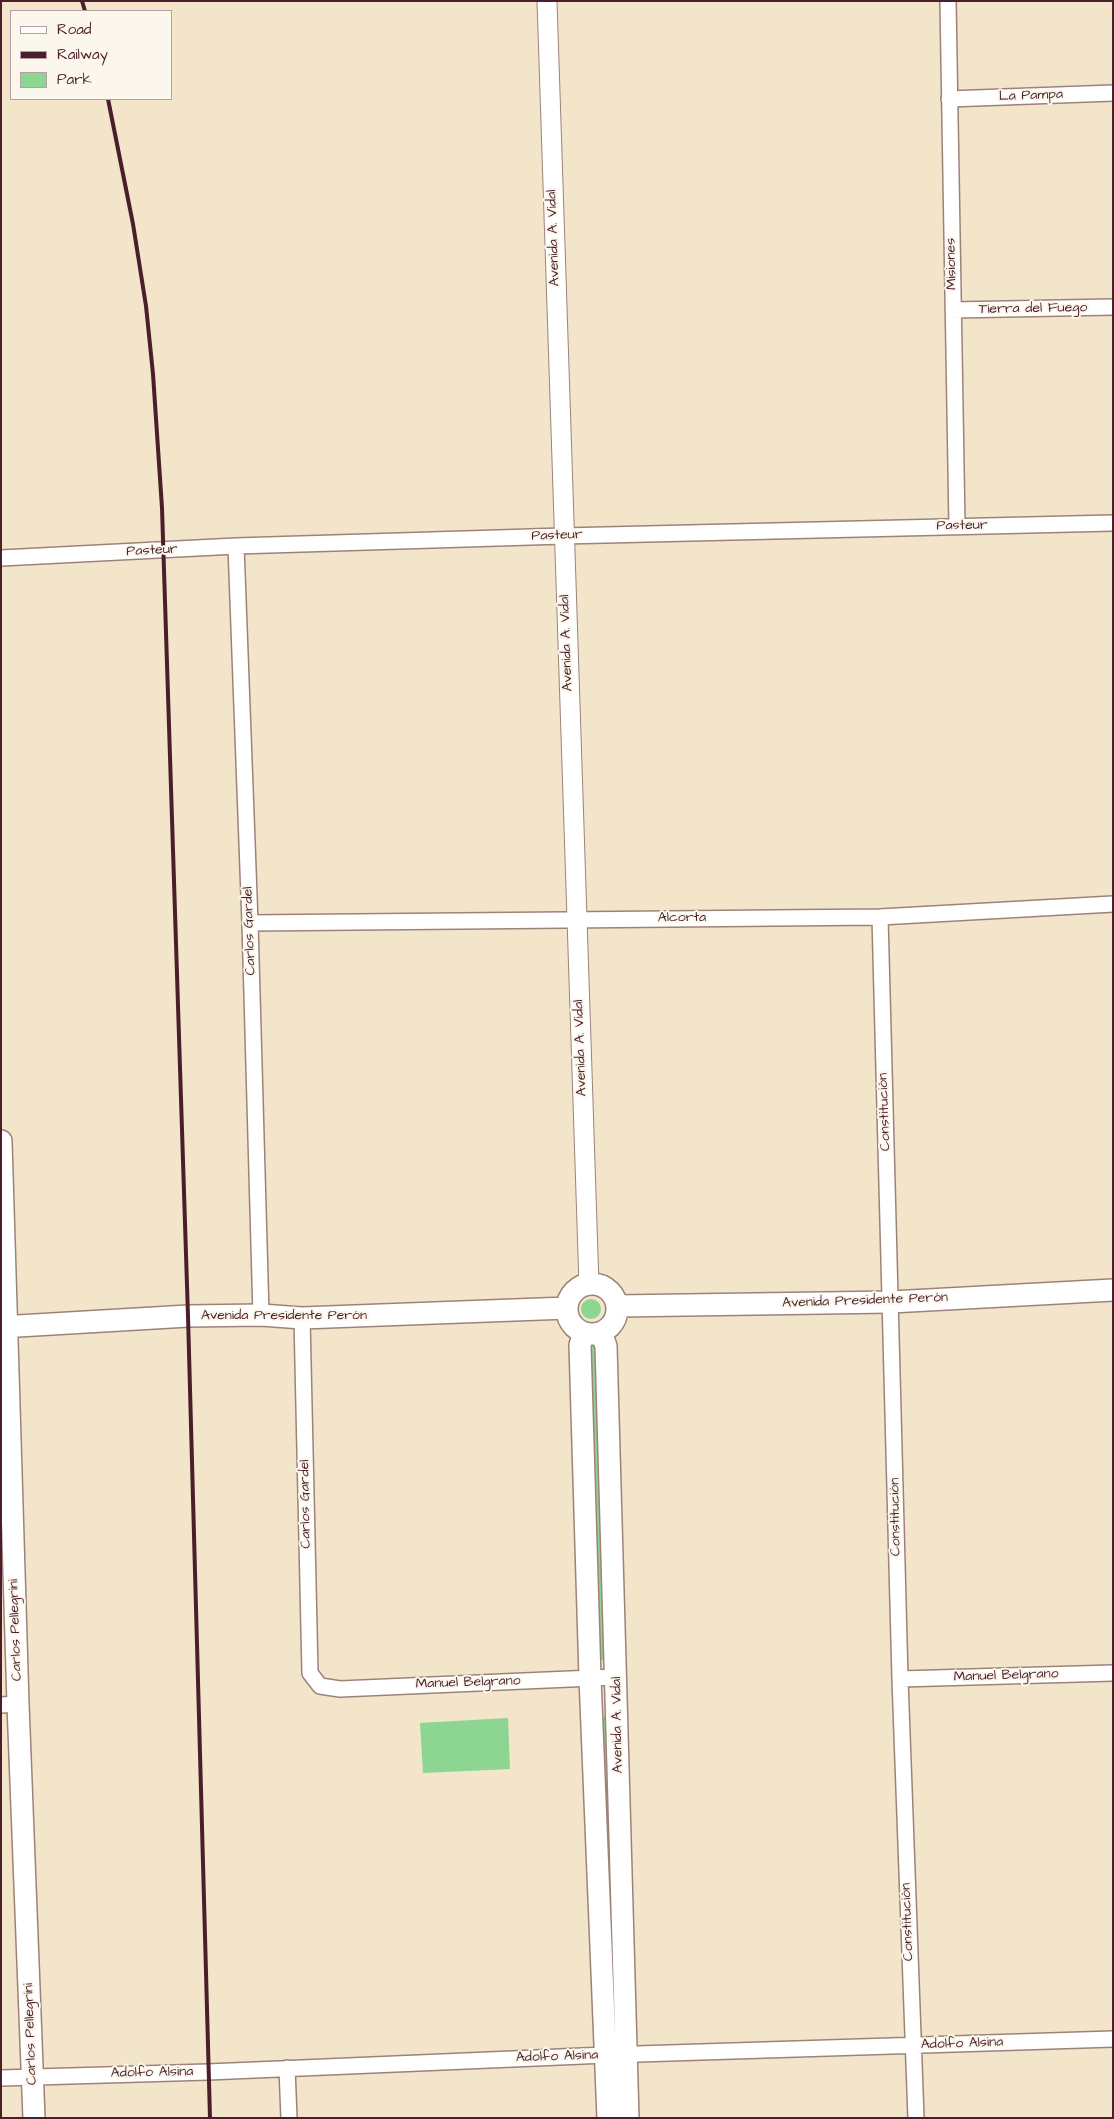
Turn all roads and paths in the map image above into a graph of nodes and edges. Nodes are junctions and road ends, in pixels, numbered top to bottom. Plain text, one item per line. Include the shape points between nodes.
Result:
1 (547, 1) edge
2 (948, 1) edge
3 (1113, 93) edge
4 (950, 99) junction
5 (1113, 307) edge
6 (953, 310) junction
7 (1113, 523) edge
8 (957, 526) junction
9 (563, 536) junction
10 (236, 546) junction
11 (1, 558) edge
12 (1113, 904) edge
13 (880, 916) junction
14 (577, 919) junction
15 (250, 923) junction
16 (1, 1141) edge
17 (589, 1285) junction
18 (1113, 1290) edge
19 (891, 1302) junction
20 (617, 1306) junction
21 (567, 1308) junction
22 (261, 1315) junction
23 (302, 1318) junction
24 (4, 1327) edge
25 (593, 1333) junction
26 (1113, 1673) edge
27 (616, 1677) junction
28 (590, 1678) junction
29 (900, 1679) junction
30 (320, 1686) joint
31 (10, 1704) edge
32 (1113, 2039) edge
33 (912, 2046) junction
34 (616, 2055) junction
35 (288, 2068) junction
36 (33, 2076) junction
37 (1, 2078) edge
38 (34, 2118) edge
39 (289, 2118) edge
40 (608, 2118) edge
41 (628, 2118) edge
42 (916, 2118) edge

1 - 9 street, Avenida A. Vidal
2 - 4 street, Misiones
3 - 4 street, La Pampa
4 - 6 street, Misiones
5 - 6 street, Tierra del Fuego
6 - 8 street, Misiones
7 - 8 street, Pasteur
8 - 9 street, Pasteur
9 - 10 street, Pasteur
9 - 14 street, Avenida A. Vidal
10 - 11 street, Pasteur
10 - 15 street, Carlos Gardel
12 - 13 street, Alcorta
13 - 14 street, Alcorta
13 - 19 street, Constitución
14 - 15 street, Alcorta
14 - 17 street, Avenida A. Vidal
15 - 22 street, Carlos Gardel
16 - 24 main road, Carlos Pellegrini
17 - 20 main road via 602,1286 612,1294
17 - 21 main road via 574,1292
18 - 19 main road, Avenida Presidente Perón
19 - 20 main road, Avenida Presidente Perón
19 - 29 street, Constitución
20 - 25 main road via 614,1322 608,1328
21 - 23 main road, Avenida Presidente Perón
21 - 25 main road via 573,1326
22 - 23 main road, Avenida Presidente Perón
22 - 24 main road, Avenida Presidente Perón
23 - 30 street, Carlos Gardel via 310,1674
24 - 31 main road, Carlos Pellegrini
25 - 27 main road, Avenida A. Vidal via 606,1346
25 - 28 main road, Avenida A. Vidal via 580,1345
26 - 29 street, Manuel Belgrano
27 - 28 street, Manuel Belgrano
27 - 34 main road, Avenida A. Vidal
28 - 30 street, Manuel Belgrano via 340,1689
28 - 34 main road, Avenida A. Vidal
29 - 33 street, Constitución
31 - 36 main road, Carlos Pellegrini
32 - 33 street, Adolfo Alsina
33 - 34 street, Adolfo Alsina
33 - 42 street, Constitución
34 - 35 street, Adolfo Alsina
34 - 40 main road, Avenida A. Vidal
34 - 41 main road, Avenida A. Vidal
35 - 36 street, Adolfo Alsina
35 - 39 street
36 - 37 street, Adolfo Alsina
36 - 38 main road, Carlos Pellegrini

